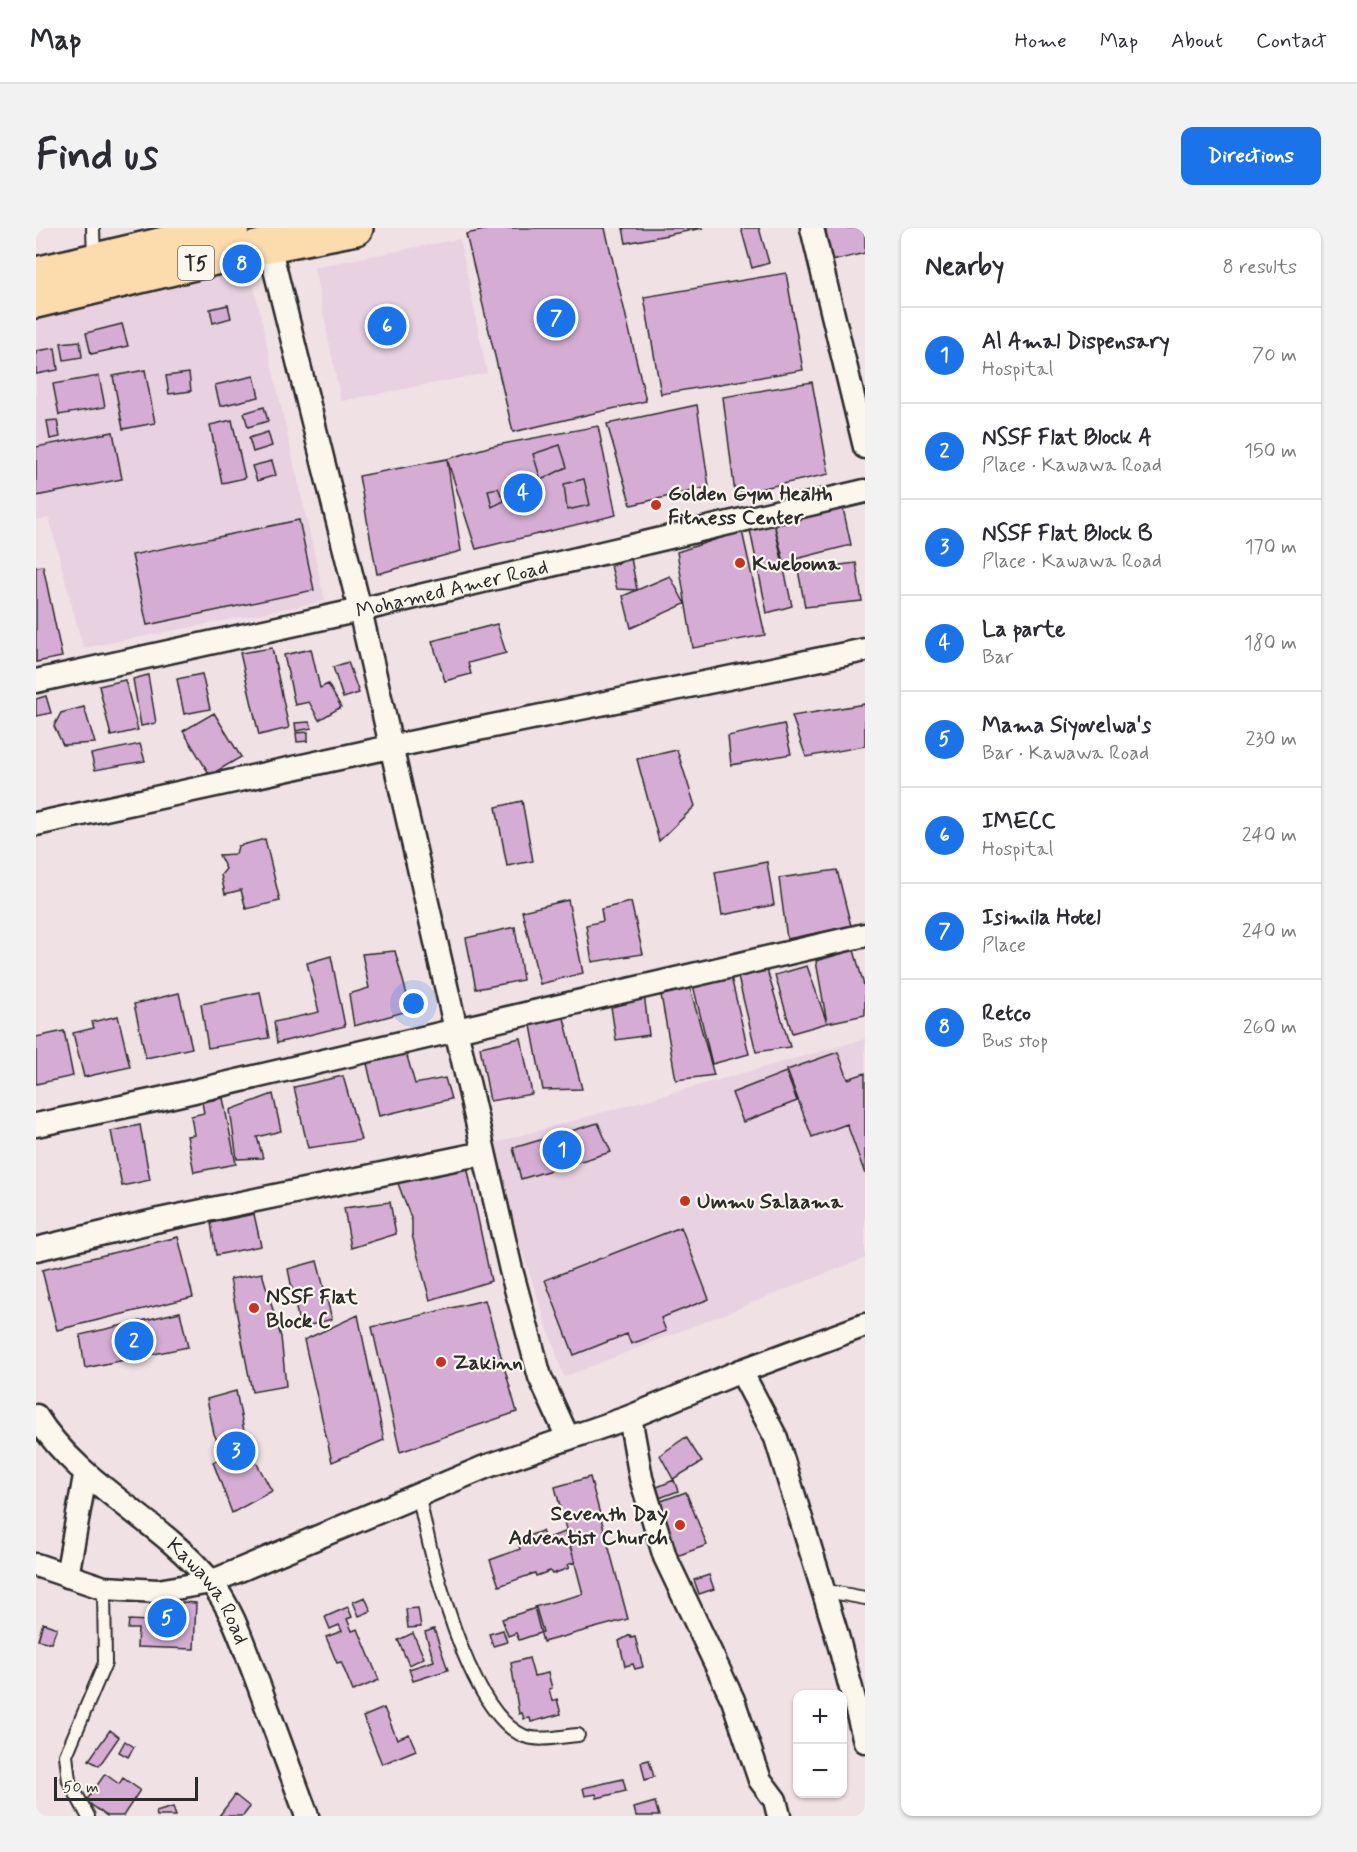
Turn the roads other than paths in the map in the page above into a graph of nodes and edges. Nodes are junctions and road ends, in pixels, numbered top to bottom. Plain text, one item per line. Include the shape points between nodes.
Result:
1 (93, 228) edge
2 (232, 228) edge
3 (356, 228) edge
4 (812, 228) edge
5 (268, 245) junction
6 (94, 260) junction
7 (36, 274) edge
8 (36, 302) edge
9 (865, 447) edge
10 (865, 491) edge
11 (360, 610) junction
12 (865, 650) edge
13 (36, 681) edge
14 (390, 747) junction
15 (36, 824) edge
16 (865, 935) edge
17 (457, 1029) junction
18 (36, 1125) edge
19 (483, 1155) junction
20 (36, 1249) edge
21 (865, 1325) edge
22 (741, 1371) junction
23 (36, 1416) edge
24 (630, 1418) junction
25 (568, 1438) junction
26 (85, 1476) junction
27 (419, 1497) junction
28 (36, 1565) edge
29 (67, 1576) junction
30 (211, 1582) junction
31 (104, 1588) junction
32 (821, 1590) junction
33 (865, 1598) edge
34 (578, 1734) dead end
35 (865, 1741) edge
36 (88, 1816) edge
37 (307, 1816) edge
38 (779, 1816) edge

1 - 6 lane
2 - 6 highway, T5
3 - 5 highway, T5
4 - 9 street
5 - 8 highway, T5
5 - 11 street
6 - 7 highway, T5
10 - 11 street, Mohamed Amer Road
11 - 13 street, Mohamed Amer Road
11 - 14 street
12 - 14 street
14 - 15 street
14 - 17 street
16 - 17 street
17 - 18 street
17 - 19 street
19 - 20 street via 159,1220
19 - 25 street via 540,1377
21 - 22 street
22 - 24 street
22 - 32 street via 776,1438
23 - 26 street, Kawawa Road
24 - 25 street
24 - 38 street via 641,1478 665,1557 733,1700 760,1780 775,1800
25 - 27 street via 485,1467
26 - 29 street
26 - 30 street, Kawawa Road via 158,1530
27 - 30 street
27 - 34 lane via 452,1621 477,1683 504,1720 524,1736 535,1739
28 - 29 street
29 - 31 street
30 - 31 street via 158,1591
30 - 37 street, Kawawa Road via 235,1625
31 - 36 lane via 105,1663 66,1755 69,1781
32 - 33 lane
32 - 35 street

